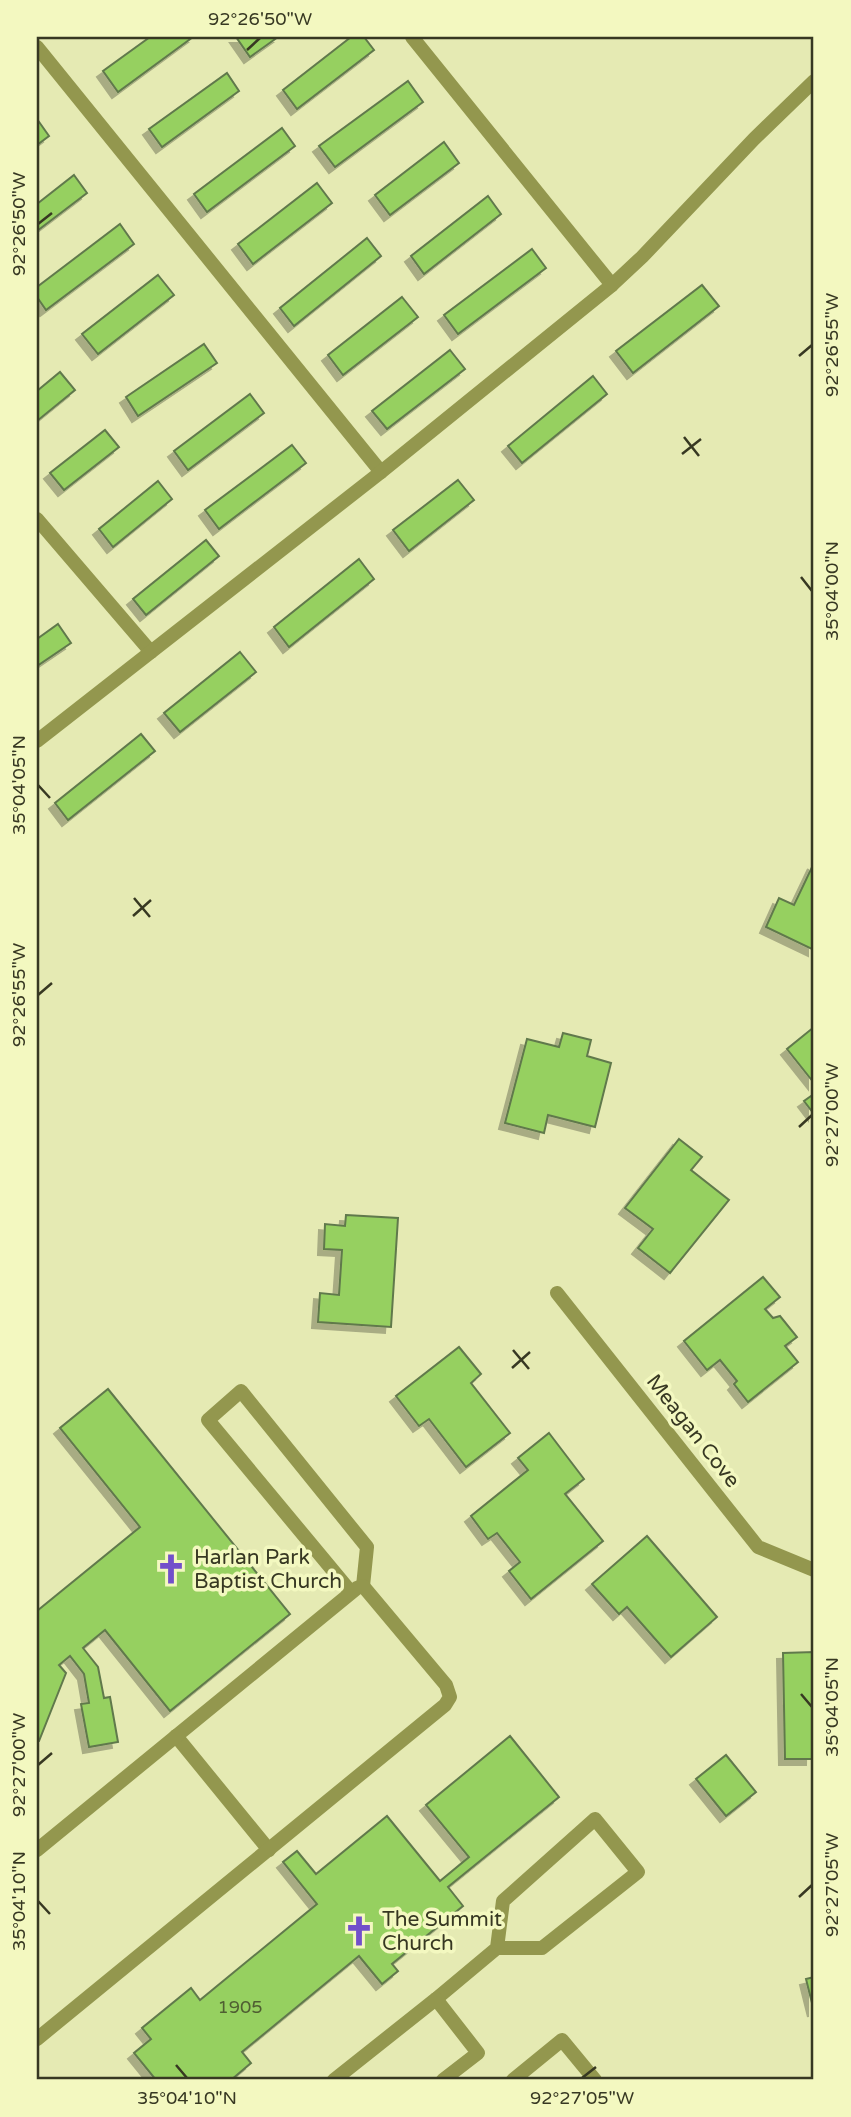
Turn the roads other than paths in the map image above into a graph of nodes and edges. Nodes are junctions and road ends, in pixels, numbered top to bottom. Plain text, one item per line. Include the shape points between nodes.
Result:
1 (412, 37) edge
2 (37, 47) edge
3 (814, 81) edge
4 (612, 285) junction
5 (381, 472) junction
6 (37, 519) edge
7 (151, 652) junction
8 (37, 741) edge
9 (557, 1293) dead end
10 (814, 1570) edge
11 (356, 1589) junction
12 (176, 1736) junction
13 (37, 1850) edge
14 (269, 1850) junction
15 (497, 1948) junction
16 (436, 1999) junction
17 (39, 2031) edge
18 (334, 2080) edge
19 (443, 2080) edge
20 (513, 2080) edge
21 (595, 2080) edge

1 - 4 street
2 - 5 street
3 - 4 street
4 - 5 street
5 - 7 street
6 - 7 street
7 - 8 street
9 - 10 street, Meagan Cove via 758,1547
11 - 11 street via 367,1546 241,1391 208,1420
11 - 12 street
11 - 14 street via 446,1685 450,1697
12 - 13 street
12 - 14 street
14 - 17 street
15 - 15 street via 542,1948 638,1872 595,1819 503,1901
15 - 16 street
16 - 18 street
16 - 19 street via 478,2053
20 - 21 street via 562,2040

